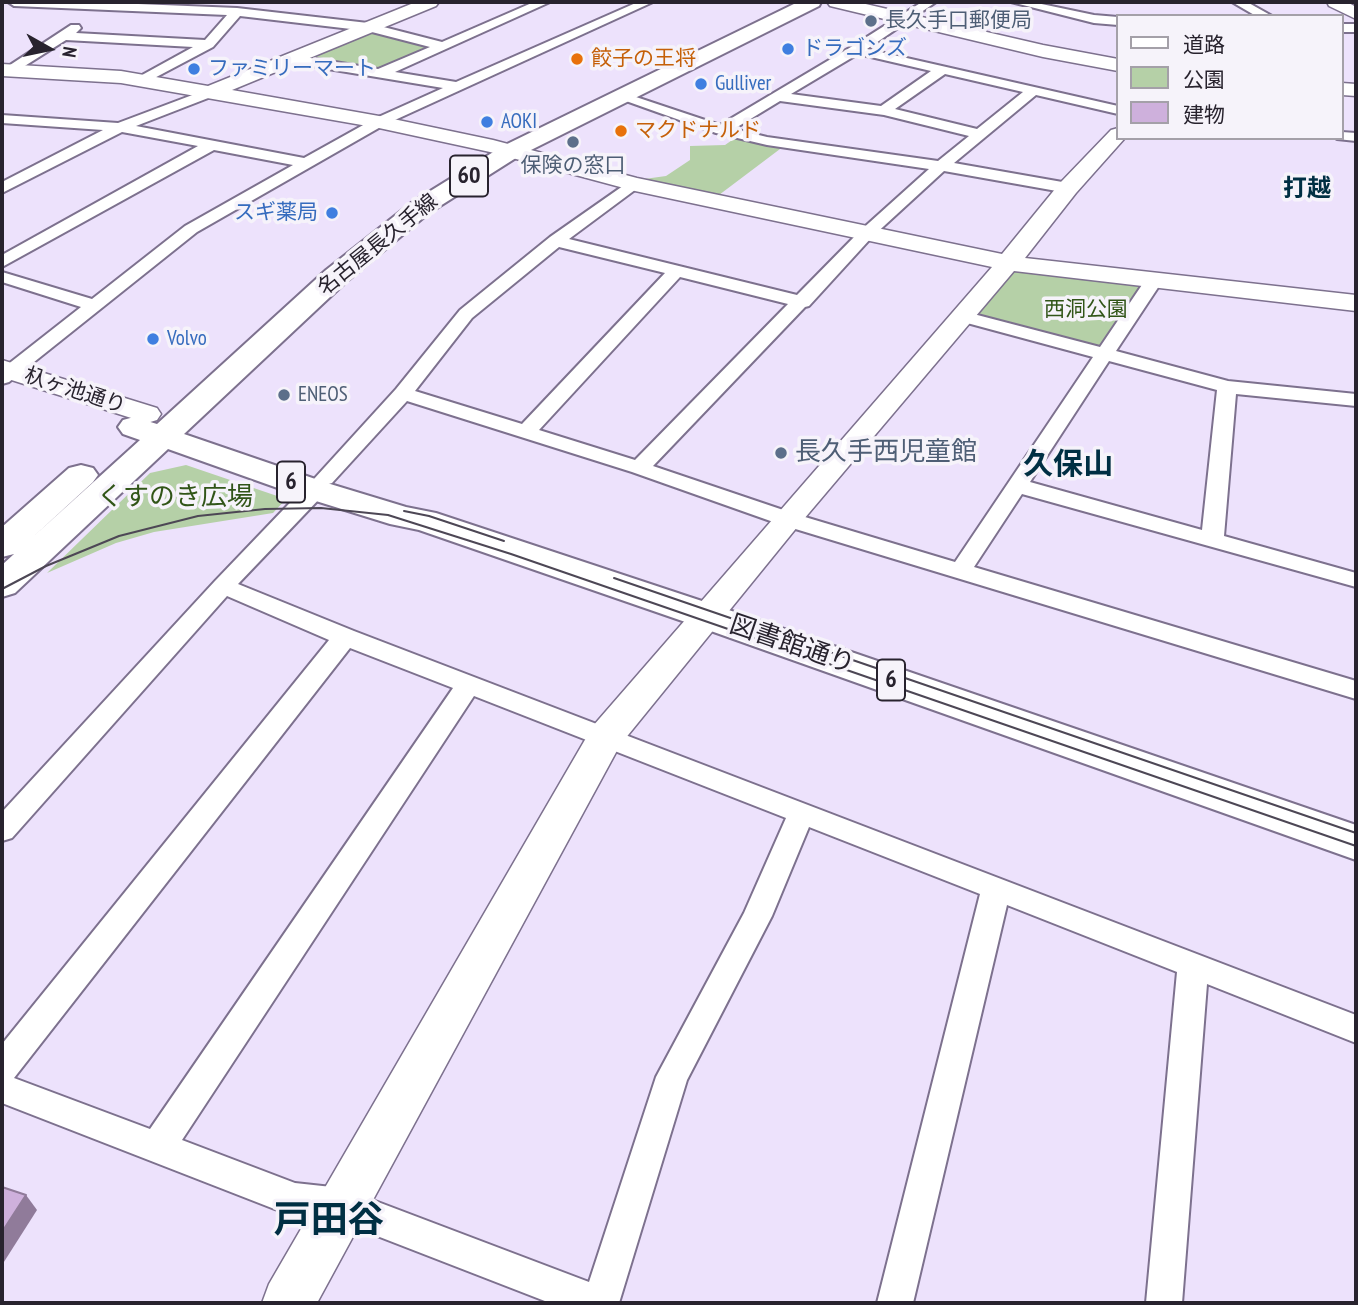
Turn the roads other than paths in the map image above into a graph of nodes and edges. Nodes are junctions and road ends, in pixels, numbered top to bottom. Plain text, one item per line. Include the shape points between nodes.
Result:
1 (14, 2) edge
2 (430, 2) edge
3 (544, 2) edge
4 (647, 2) edge
5 (790, 2) edge
6 (812, 2) edge
7 (836, 2) edge
8 (930, 2) edge
9 (1017, 2) edge
10 (1238, 2) edge
11 (1335, 2) edge
12 (1040, 4) edge
13 (108, 6) junction
14 (237, 12) junction
15 (1262, 14) edge
16 (1356, 14) edge
17 (906, 19) junction
18 (1116, 21) edge
19 (368, 27) junction
20 (63, 36) junction
21 (208, 44) junction
22 (442, 46) junction
23 (856, 50) junction
24 (292, 59) junction
25 (1116, 65) edge
26 (7, 70) edge
27 (942, 71) junction
28 (379, 74) junction
29 (140, 80) junction
30 (454, 86) junction
31 (1033, 91) junction
32 (211, 92) junction
33 (619, 96) junction
34 (775, 96) junction
35 (1116, 110) edge
36 (884, 111) junction
37 (5, 122) edge
38 (379, 122) junction
39 (120, 127) junction
40 (722, 130) junction
41 (980, 134) junction
42 (1116, 136) edge
43 (211, 145) junction
44 (502, 149) junction
45 (306, 163) junction
46 (942, 165) junction
47 (635, 184) junction
48 (2, 188) edge
49 (1068, 188) junction
50 (866, 234) junction
51 (556, 241) junction
52 (2, 262) edge
53 (1009, 263) junction
54 (676, 271) junction
55 (303, 274) dead end
56 (2, 277) edge
57 (1154, 280) junction
58 (803, 302) junction
59 (1356, 303) edge
60 (94, 305) junction
61 (962, 316) junction
62 (1105, 355) junction
63 (4, 375) edge
64 (1227, 387) junction
65 (403, 393) junction
66 (1356, 400) edge
67 (157, 420) junction
68 (526, 432) junction
69 (639, 468) junction
70 (320, 484) junction
71 (1019, 485) junction
72 (787, 519) junction
73 (1212, 540) junction
74 (2, 546) edge
75 (960, 571) junction
76 (1356, 580) edge
77 (2, 585) edge
78 (223, 586) junction
79 (707, 616) junction
80 (345, 637) junction
81 (469, 684) junction
82 (1356, 690) edge
83 (606, 736) junction
84 (801, 814) junction
85 (2, 830) edge
86 (1356, 843) edge
87 (996, 888) junction
88 (1193, 965) junction
89 (1356, 1029) edge
90 (2, 1068) edge
91 (2, 1088) edge
92 (157, 1148) junction
93 (341, 1205) junction
94 (288, 1303) edge
95 (599, 1303) edge
96 (895, 1303) edge
97 (1164, 1303) edge

1 - 13 street
2 - 19 street
3 - 22 street
4 - 30 street
5 - 44 main road, 名古屋長久手線 / 60
6 - 33 main road, 名古屋長久手線 / 60
7 - 17 street
8 - 17 street
9 - 12 street
10 - 15 street
11 - 16 street
12 - 18 street
13 - 14 street
13 - 20 street
14 - 19 street
14 - 21 street
17 - 23 street
17 - 25 street
19 - 22 street
19 - 24 street
20 - 21 street
20 - 26 street
21 - 29 street
22 - 28 street
23 - 27 street
23 - 34 street
24 - 28 street
24 - 32 street
26 - 29 street
27 - 31 street
27 - 36 street
28 - 30 street
29 - 32 street
30 - 38 street
31 - 35 street
31 - 41 street
32 - 38 street
32 - 39 street
33 - 40 street
33 - 44 main road, 名古屋長久手線 / 60
34 - 36 street
34 - 40 street
36 - 41 street
37 - 39 street
38 - 44 street
38 - 45 street
39 - 43 street
39 - 48 street
40 - 46 street via 767,141
41 - 46 street
42 - 49 street
43 - 45 street
43 - 52 street
44 - 47 street
44 - 55 main road, 名古屋長久手線 / 60 via 417,191
44 - 67 main road, 名古屋長久手線 / 60 via 386,234
45 - 60 street via 191,229
46 - 49 street
46 - 50 street
47 - 50 street
47 - 51 street
49 - 53 street
50 - 53 street
50 - 58 street
51 - 54 street
51 - 65 street via 466,314
53 - 57 street
53 - 61 street
54 - 58 street
54 - 68 street
56 - 60 street
57 - 59 street
57 - 62 street
58 - 69 street
60 - 63 street
61 - 62 street
61 - 72 street
62 - 64 street
62 - 71 street
63 - 67 street, 杁ヶ池通り
64 - 66 street
64 - 73 street
65 - 68 street
65 - 70 street
67 - 70 main road, 図書館通り / 6
67 - 74 main road
67 - 77 main road
68 - 69 street
69 - 72 street
70 - 78 street
70 - 79 main road, 図書館通り / 6 via 402,517 424,520
71 - 73 street
71 - 75 street
72 - 75 street
72 - 79 street
73 - 76 street
75 - 82 street
78 - 80 street
78 - 85 street
79 - 83 street
79 - 86 main road, 図書館通り / 6
80 - 81 street
80 - 90 street
81 - 83 street
81 - 92 street
83 - 84 street
83 - 93 street
84 - 87 street
84 - 95 street via 757,916 673,1077
87 - 88 street
87 - 96 street
88 - 89 street
88 - 97 street
91 - 92 street
92 - 93 street via 295,1200
93 - 94 street
93 - 95 street

